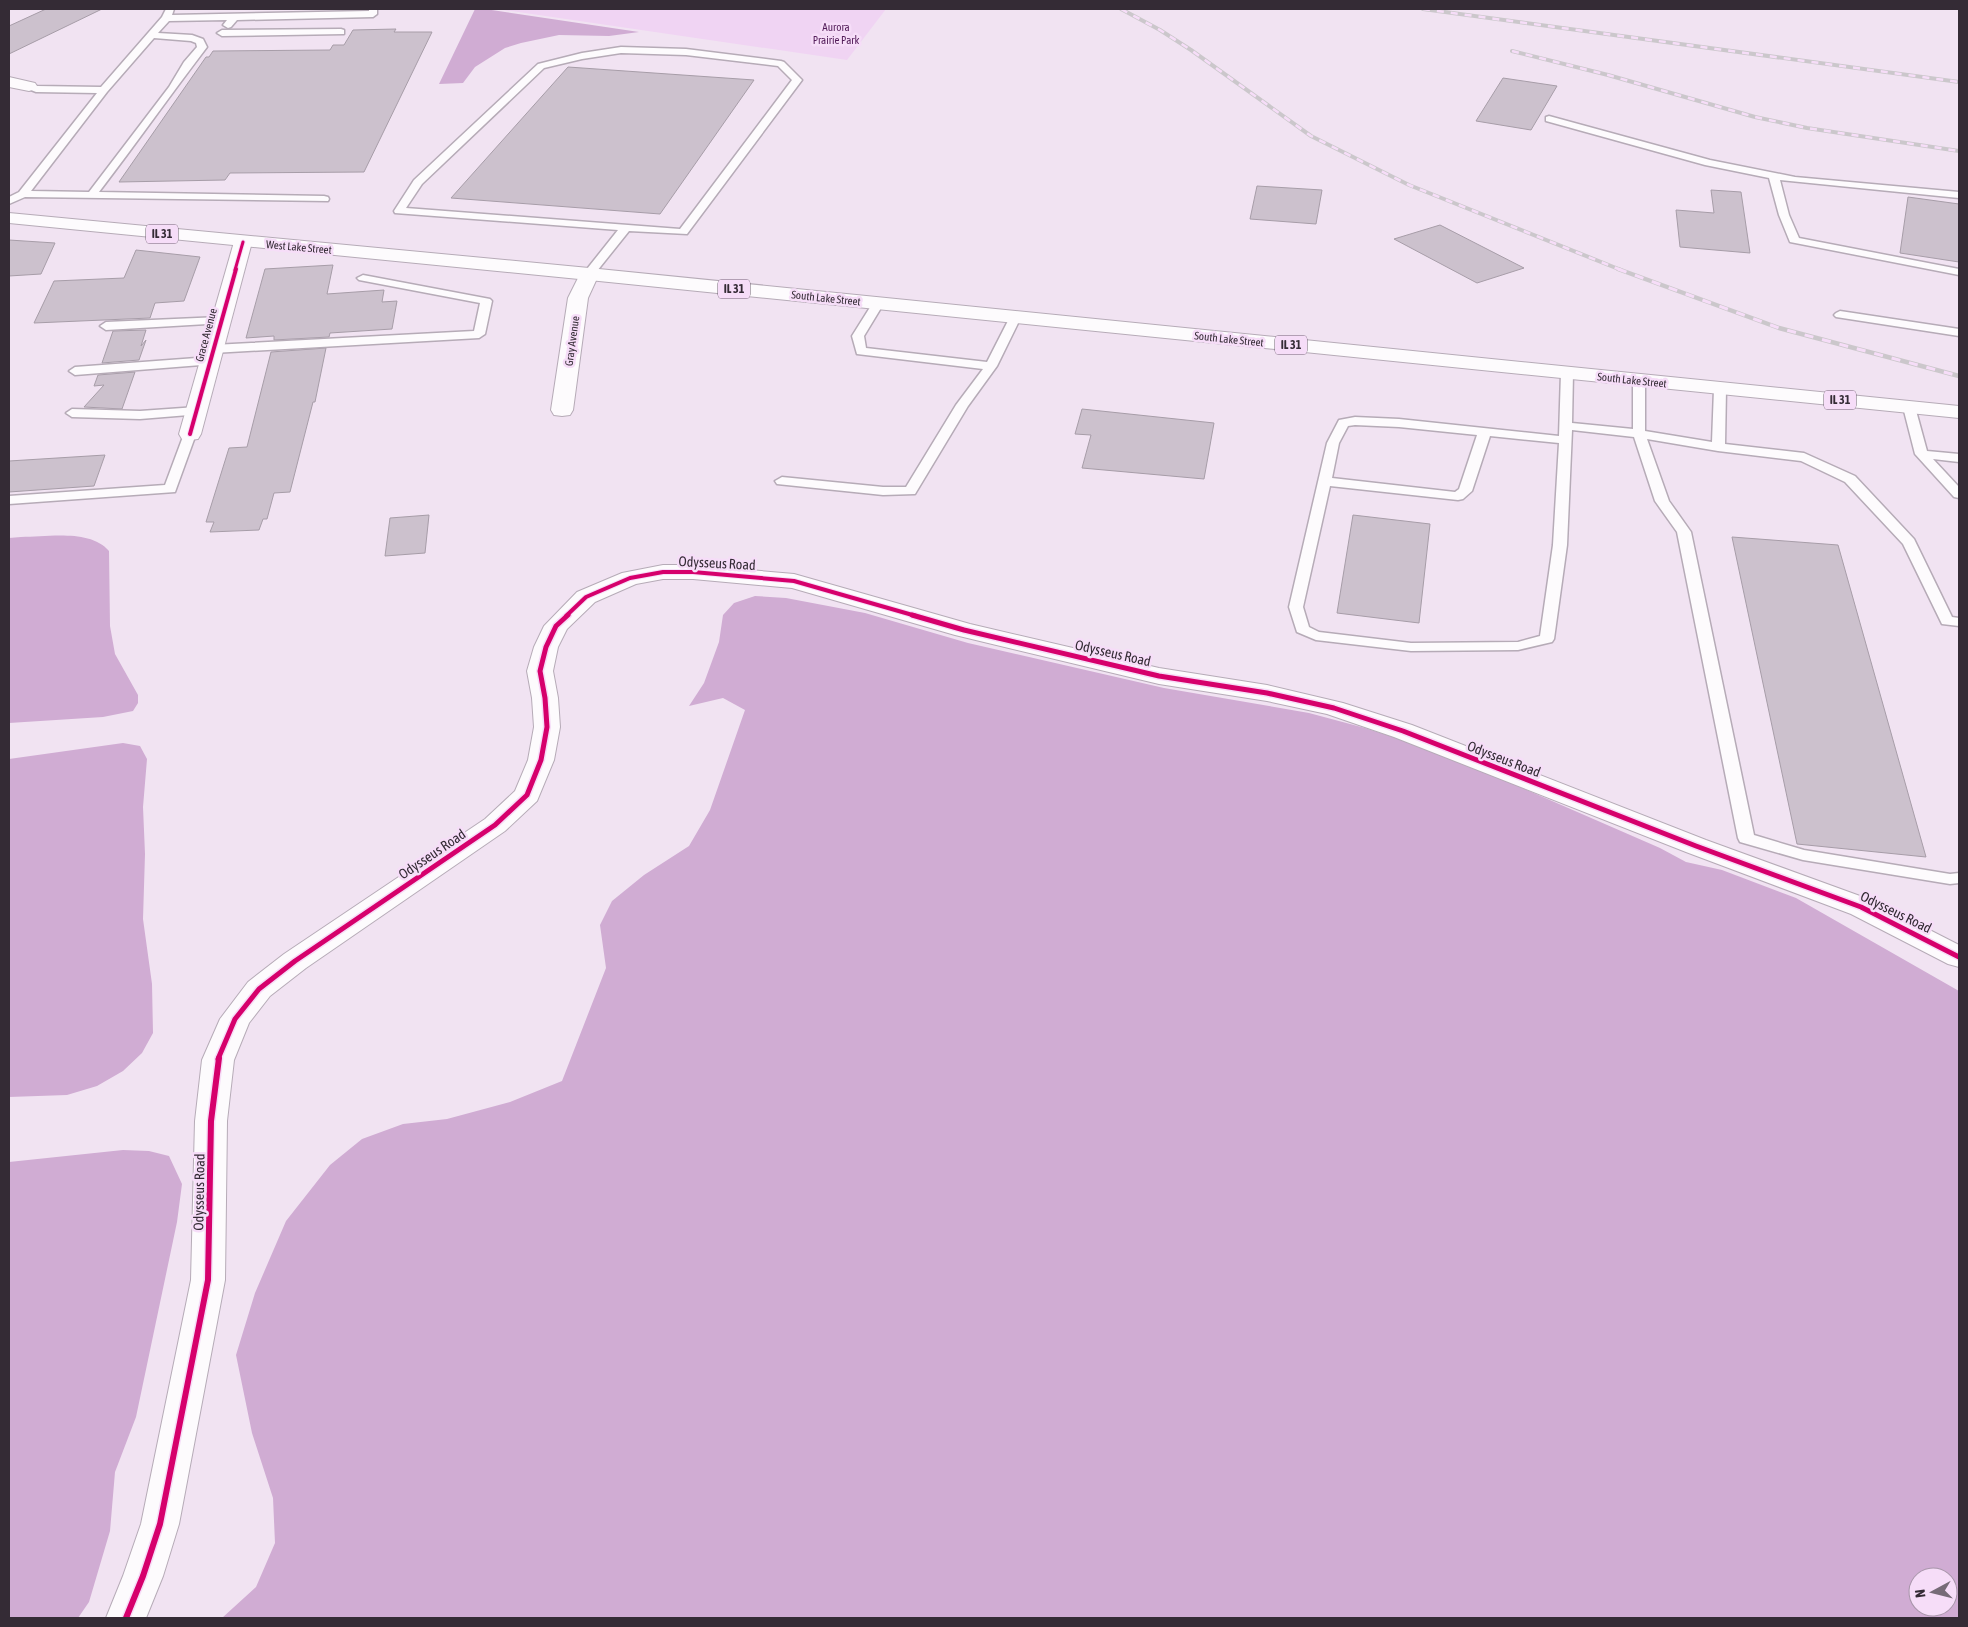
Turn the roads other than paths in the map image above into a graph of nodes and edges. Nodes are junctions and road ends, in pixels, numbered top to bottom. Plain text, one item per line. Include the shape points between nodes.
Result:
1 (373, 9) edge
2 (168, 13) edge
3 (234, 17) junction
4 (341, 32) dead end
5 (152, 35) junction
6 (9, 82) edge
7 (29, 86) joint
8 (104, 90) junction
9 (1549, 119) dead end
10 (1774, 176) junction
11 (23, 194) junction
12 (1959, 195) edge
13 (91, 196) junction
14 (324, 199) dead end
15 (9, 201) edge
16 (9, 218) edge
17 (626, 228) junction
18 (243, 242) junction
19 (1959, 272) edge
20 (589, 274) junction
21 (363, 278) dead end
22 (878, 303) junction
23 (1840, 315) dead end
24 (1015, 317) junction
25 (220, 321) junction
26 (106, 326) dead end
27 (1959, 333) edge
28 (211, 355) junction
29 (991, 366) junction
30 (75, 371) dead end
31 (1567, 373) junction
32 (1639, 380) junction
33 (1720, 389) junction
34 (1909, 407) junction
35 (197, 410) junction
36 (562, 410) dead end
37 (1959, 412) edge
38 (72, 413) dead end
39 (1485, 432) junction
40 (1566, 433) junction
41 (190, 434) joint
42 (1639, 434) junction
43 (1718, 447) junction
44 (1921, 454) junction
45 (1959, 458) edge
46 (1325, 480) junction
47 (782, 481) dead end
48 (1959, 494) edge
49 (9, 500) edge
50 (1959, 622) edge
51 (1959, 878) edge
52 (1959, 957) edge
53 (126, 1618) edge

1 - 3 lane via 373,14
2 - 3 lane
2 - 5 lane
3 - 4 lane via 222,33
5 - 8 lane
5 - 13 lane via 192,38 200,41 202,47
6 - 7 street
7 - 8 lane via 36,89
8 - 11 lane
9 - 10 lane via 1709,163
10 - 12 lane
10 - 19 lane via 1794,240
11 - 13 lane
11 - 15 lane
13 - 14 lane
16 - 18 street, West Lake Street / IL 31
17 - 17 lane via 458,215 399,211 418,182 540,66 621,50 686,52 781,64 797,80 683,232
17 - 20 lane
18 - 20 street, West Lake Street / IL 31
18 - 25 street, Grace Avenue
20 - 22 street, South Lake Street / IL 31
20 - 36 street, Gray Avenue via 578,298
21 - 28 lane via 486,301 479,334
22 - 24 street, South Lake Street / IL 31
22 - 29 lane via 858,336 860,351
23 - 27 lane
24 - 29 lane
24 - 31 street, South Lake Street / IL 31
25 - 26 lane
25 - 28 street, Grace Avenue
28 - 30 lane
28 - 35 street, Grace Avenue
29 - 47 lane via 962,405 910,491
31 - 32 street, South Lake Street / IL 31
31 - 40 lane
32 - 33 street, South Lake Street / IL 31
32 - 42 lane
33 - 34 street, South Lake Street / IL 31
33 - 43 lane
34 - 37 street, South Lake Street / IL 31
34 - 44 lane
35 - 38 lane via 140,414
35 - 41 street, Grace Avenue
39 - 40 lane
39 - 46 lane via 1399,423 1343,423 1334,443
39 - 46 lane via 1465,492 1458,496
40 - 42 lane
40 - 46 lane via 1560,544 1547,639 1518,646 1411,647 1316,636 1302,629 1296,607
41 - 49 lane via 170,489
42 - 43 lane
42 - 51 lane via 1662,502 1684,532 1746,838 1803,855
43 - 50 lane via 1804,458 1850,479 1909,542 1946,621
44 - 45 lane
44 - 48 lane
52 - 53 street, Odysseus Road via 1861,907 1403,731 1334,708 1267,693 1160,676 964,630 794,581 693,572 663,572 630,578 586,597 556,626 540,671 547,727 541,760 527,795 495,825 295,961 260,989 235,1019 218,1060 211,1121 208,1280 160,1524

